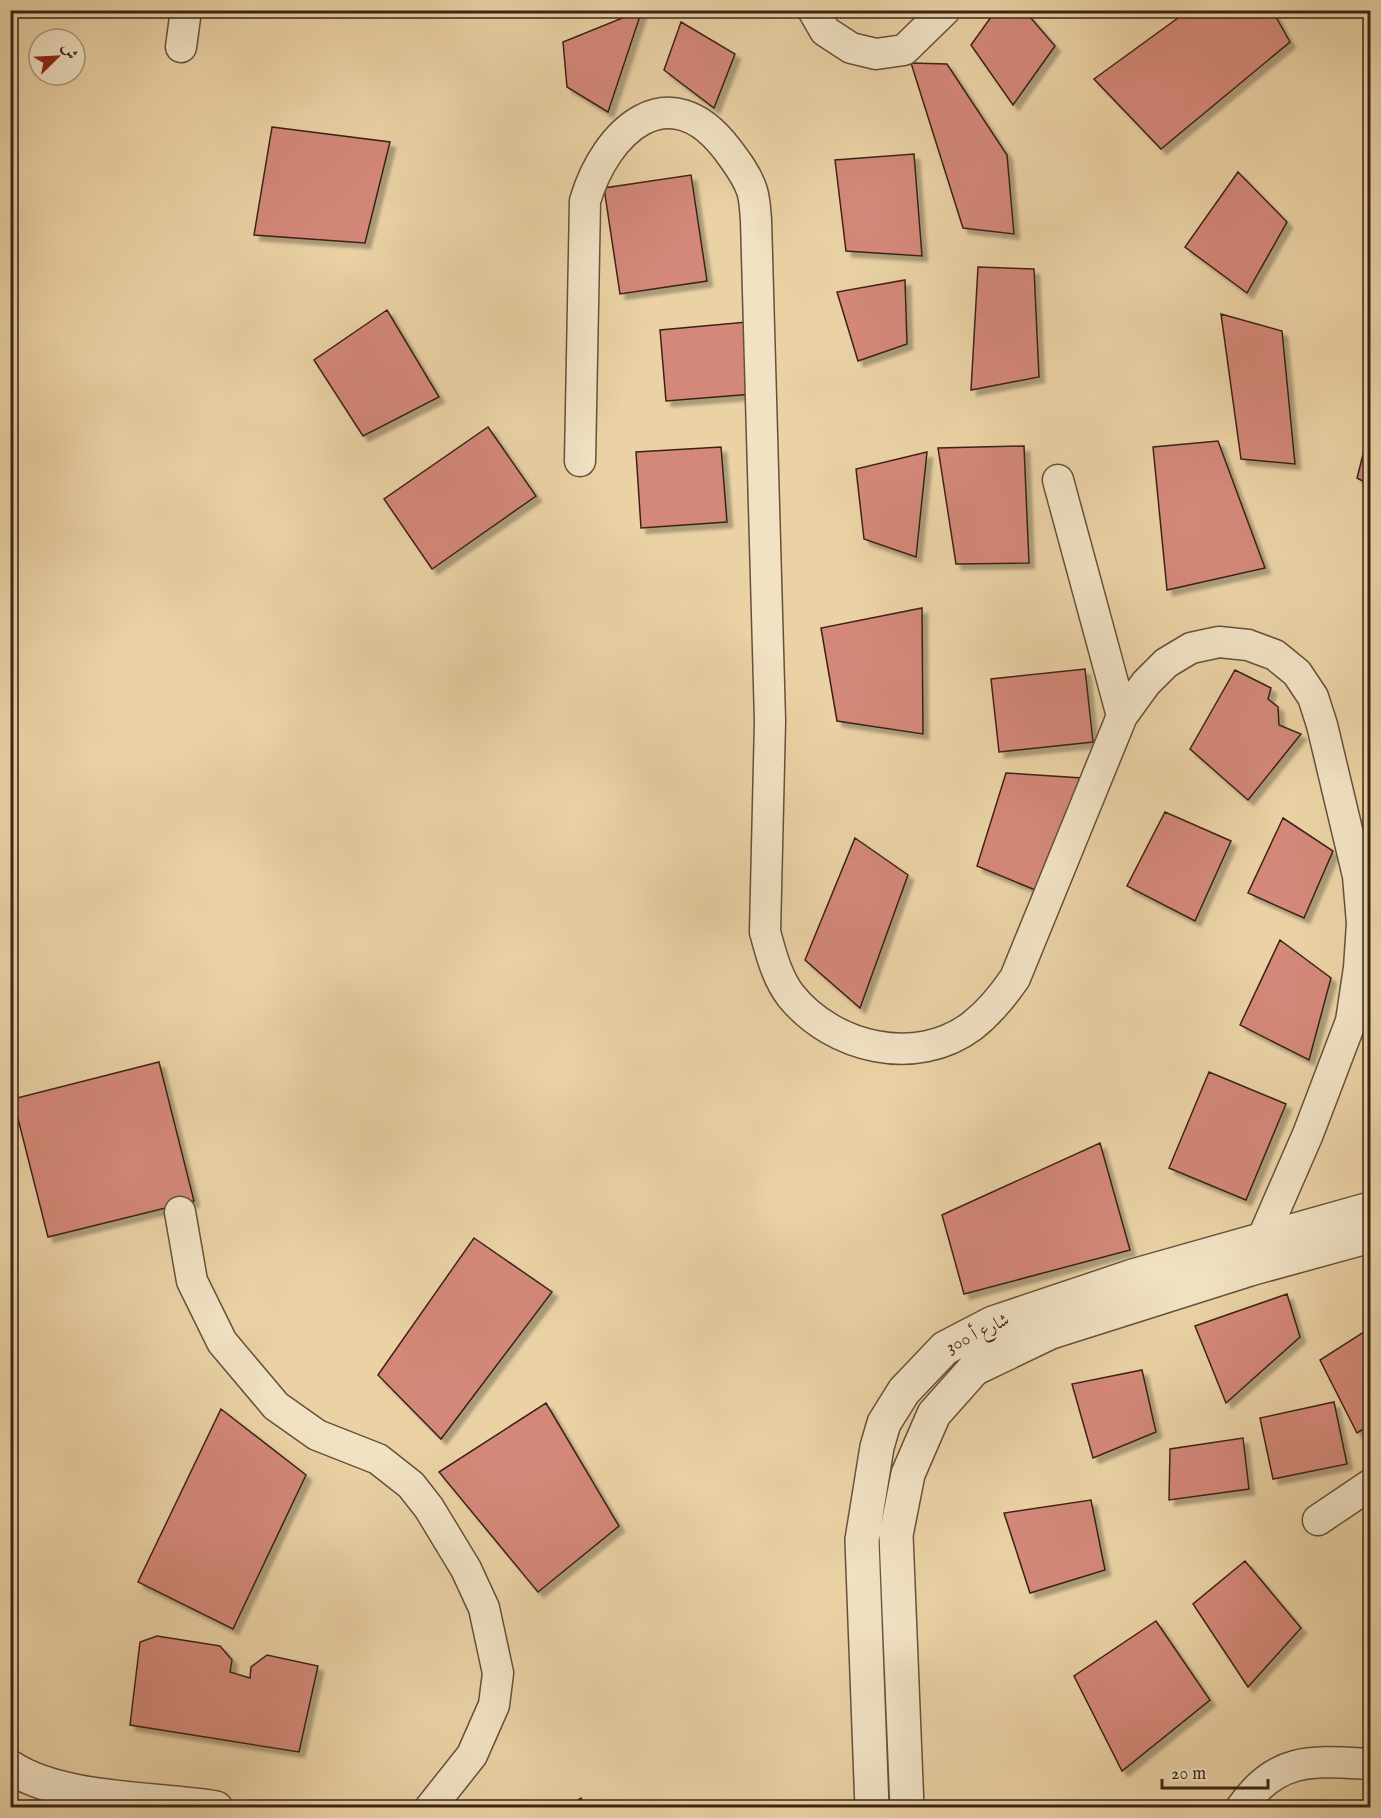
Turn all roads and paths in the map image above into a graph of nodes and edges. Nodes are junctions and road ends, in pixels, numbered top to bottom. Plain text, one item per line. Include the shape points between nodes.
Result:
1 (186, 10) edge
2 (813, 10) edge
3 (945, 10) edge
4 (180, 46) dead end
5 (580, 461) dead end
6 (1058, 480) dead end
7 (1122, 716) junction
8 (1371, 1209) edge
9 (180, 1212) dead end
10 (1371, 1236) edge
11 (1255, 1256) junction
12 (1371, 1485) edge
13 (1318, 1520) dead end
14 (898, 1620) junction
15 (865, 1622) junction
16 (1371, 1764) edge
17 (10, 1767) edge
18 (216, 1808) edge
19 (430, 1808) edge
20 (872, 1808) edge
21 (907, 1808) edge
22 (1241, 1808) edge

1 - 4 street
2 - 3 street via 825,31 851,48 876,54 904,50
5 - 7 street via 588,190 598,166 621,134 641,119 663,112 682,113 705,125 737,162 752,189 756,220 770,721 765,932 774,965 790,994 813,1019 842,1036 874,1047 907,1049 940,1042 970,1028 996,1006 1015,978
6 - 7 street
7 - 11 street via 1166,663 1191,648 1219,642 1248,645 1275,655 1297,673 1313,697 1322,724 1358,876 1362,923 1359,968 1351,1021
8 - 11 street, شارع أ 300
9 - 19 street via 192,1281 222,1342 276,1406 317,1435 378,1459 411,1485 466,1569 484,1608 498,1673 494,1705 472,1755
10 - 11 street, شارع أ 300
11 - 14 street, شارع أ 300 via 1052,1332 974,1369 934,1414 908,1474 896,1535
11 - 15 street, شارع أ 300 via 1133,1276 993,1323 945,1348 904,1391 884,1423 862,1540
12 - 13 street
14 - 15 street
14 - 21 street, شارع أ 300
15 - 20 street, شارع أ 300
16 - 22 street via 1308,1763 1279,1769 1254,1788
17 - 18 street via 26,1778 61,1789

